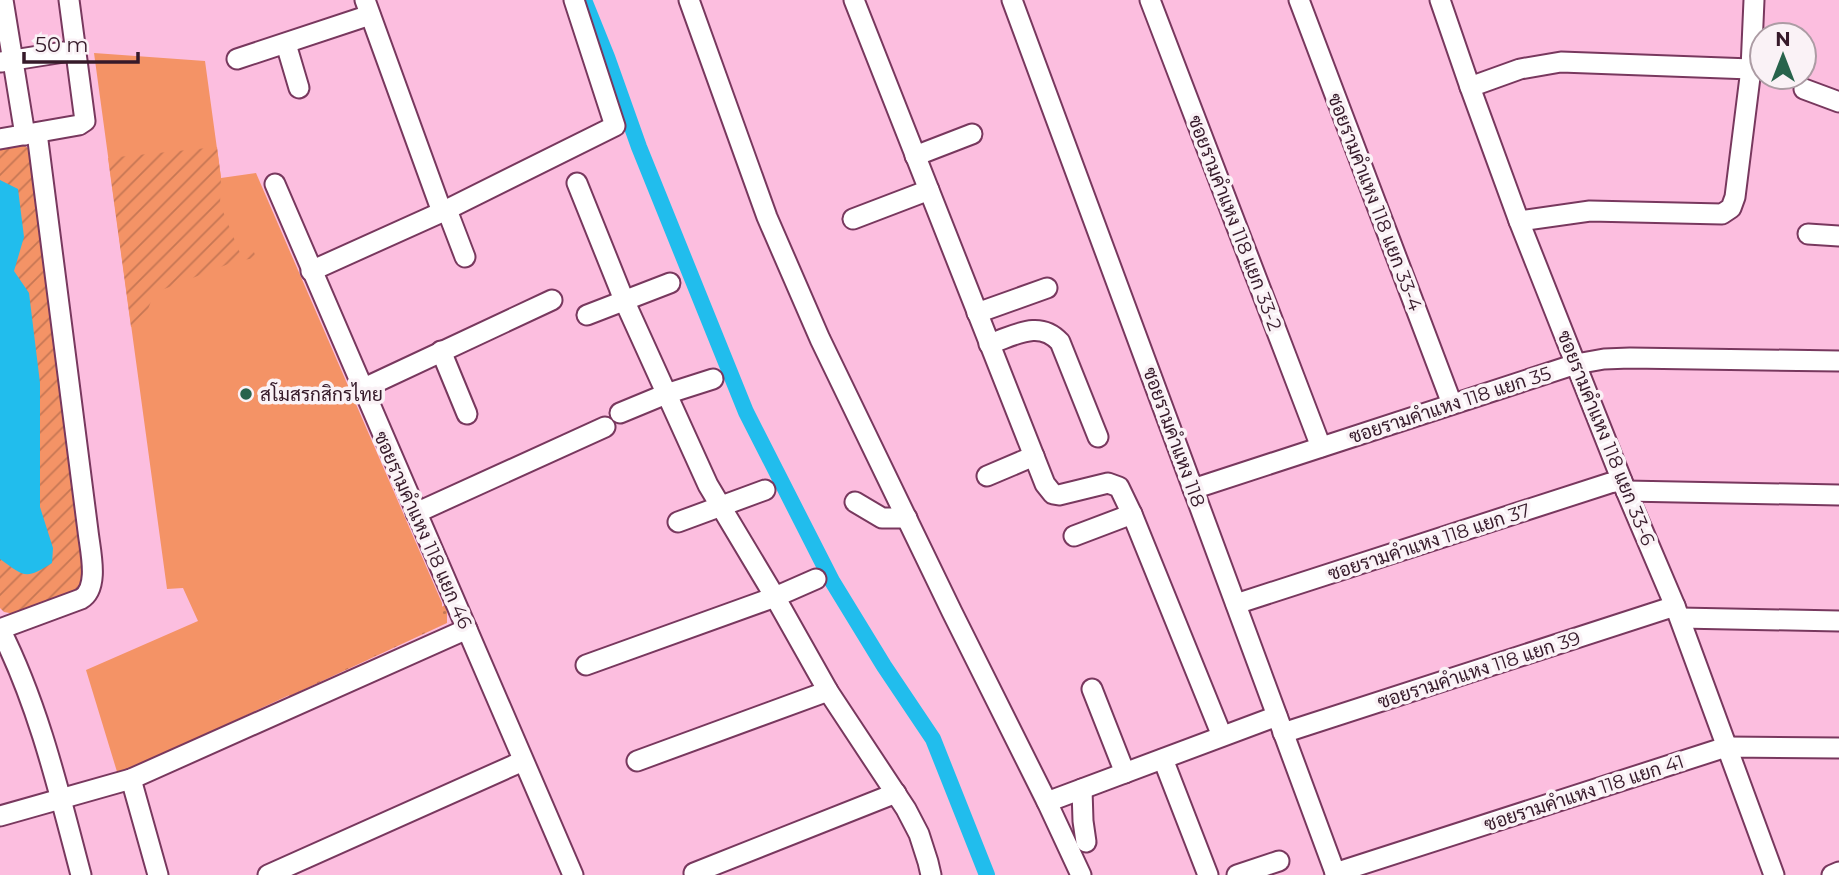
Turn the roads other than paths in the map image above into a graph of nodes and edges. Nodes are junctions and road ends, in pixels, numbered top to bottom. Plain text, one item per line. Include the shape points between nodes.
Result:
1 (3, 0) edge
2 (69, 0) edge
3 (574, 0) edge
4 (689, 0) edge
5 (854, 0) edge
6 (1012, 0) edge
7 (1150, 0) edge
8 (1298, 0) edge
9 (1440, 0) edge
10 (1754, 0) edge
11 (368, 7) edge
12 (1753, 21) edge
13 (286, 44) junction
14 (64, 52) dead end
15 (237, 60) dead end
16 (7, 61) edge
17 (1748, 69) edge
18 (1470, 87) junction
19 (299, 88) dead end
20 (1748, 91) edge
21 (1809, 91) edge
22 (1839, 102) edge
23 (31, 134) junction
24 (972, 134) dead end
25 (0, 139) edge
26 (915, 156) junction
27 (577, 183) dead end
28 (275, 184) dead end
29 (929, 190) junction
30 (444, 211) junction
31 (853, 219) dead end
32 (1519, 221) junction
33 (1808, 234) dead end
34 (1839, 236) edge
35 (465, 257) dead end
36 (311, 271) junction
37 (670, 284) dead end
38 (1047, 288) dead end
39 (552, 300) dead end
40 (624, 300) junction
41 (977, 313) junction
42 (587, 315) dead end
43 (989, 344) junction
44 (442, 351) junction
45 (1839, 361) edge
46 (1576, 365) junction
47 (713, 379) dead end
48 (362, 389) junction
49 (666, 394) junction
50 (1452, 404) junction
51 (467, 414) dead end
52 (1098, 437) dead end
53 (1321, 447) junction
54 (1034, 456) junction
55 (987, 476) dead end
56 (1624, 486) junction
57 (1193, 489) junction
58 (765, 490) dead end
59 (1839, 495) edge
60 (855, 502) dead end
61 (721, 507) junction
62 (416, 513) junction
63 (1132, 514) junction
64 (907, 518) junction
65 (678, 522) dead end
66 (1074, 536) dead end
67 (816, 579) dead end
68 (775, 597) junction
69 (1236, 604) junction
70 (1677, 612) junction
71 (1839, 621) edge
72 (0, 629) edge
73 (467, 629) junction
74 (586, 665) dead end
75 (1092, 688) dead end
76 (828, 691) junction
77 (1280, 724) junction
78 (1222, 736) junction
79 (1726, 747) junction
80 (1839, 748) edge
81 (1163, 759) junction
82 (523, 761) junction
83 (637, 761) dead end
84 (1125, 773) junction
85 (131, 779) junction
86 (1082, 789) junction
87 (896, 793) junction
88 (61, 799) junction
89 (1047, 802) junction
90 (0, 816) edge
91 (1086, 842) dead end
92 (1279, 861) dead end
93 (1839, 872) edge
94 (694, 873) dead end
95 (1336, 874) edge
96 (81, 875) edge
97 (158, 875) edge
98 (268, 875) edge
99 (573, 875) edge
100 (931, 875) edge
101 (1081, 875) edge
102 (1208, 875) edge
103 (1237, 875) edge
104 (1774, 875) edge
105 (1832, 875) edge

1 - 16 street
2 - 23 street via 85,121
3 - 30 street via 615,126
4 - 64 street via 767,217
5 - 26 street
6 - 57 street, ซอยรามคำแหง 118
7 - 53 street, ซอยรามคำแหง 118 แยก 33-2
8 - 50 street, ซอยรามคำแหง 118 แยก 33-4
9 - 18 street, ซอยรามคำแหง 118 แยก 33-6
10 - 12 street
11 - 13 street
11 - 30 street
13 - 15 street
13 - 19 street
14 - 16 street
16 - 23 street
17 - 18 street via 1561,62 1520,69
18 - 32 street, ซอยรามคำแหง 118 แยก 33-6
20 - 32 street via 1735,197 1731,208 1722,214 1590,211
21 - 22 street
23 - 25 street
23 - 72 street via 93,582 89,594 81,599
24 - 26 street
26 - 29 street
27 - 40 street
28 - 36 street, ซอยรามคำแหง 118 แยก 46
29 - 31 street
29 - 41 street
30 - 35 street
30 - 36 street
32 - 46 street, ซอยรามคำแหง 118 แยก 33-6
33 - 34 street
36 - 48 street, ซอยรามคำแหง 118 แยก 46
37 - 40 street
38 - 41 street
39 - 44 street
40 - 42 street
40 - 49 street
41 - 43 street
43 - 52 street via 1034,329 1054,336
43 - 54 street
44 - 48 street
44 - 51 street
45 - 46 street, ซอยรามคำแหง 118 แยก 35 via 1630,358
46 - 50 street, ซอยรามคำแหง 118 แยก 35
46 - 56 street, ซอยรามคำแหง 118 แยก 33-6
47 - 49 street
48 - 62 street, ซอยรามคำแหง 118 แยก 46
49 - 61 street
49 - 62 street
50 - 53 street, ซอยรามคำแหง 118 แยก 35
53 - 57 street, ซอยรามคำแหง 118 แยก 35
54 - 55 street
54 - 63 street via 1053,494 1108,483 1119,487
56 - 59 street, ซอยรามคำแหง 118 แยก 37
56 - 69 street, ซอยรามคำแหง 118 แยก 37 via 1597,487
56 - 70 street, ซอยรามคำแหง 118 แยก 33-6
57 - 69 street, ซอยรามคำแหง 118
58 - 61 street
60 - 64 street via 882,518
61 - 65 street
61 - 68 street
62 - 73 street, ซอยรามคำแหง 118 แยก 46
63 - 66 street
63 - 78 street
64 - 89 street
67 - 68 street
68 - 74 street
68 - 76 street
69 - 77 street, ซอยรามคำแหง 118
70 - 71 street, ซอยรามคำแหง 118 แยก 39
70 - 77 street, ซอยรามคำแหง 118 แยก 39
70 - 79 street, ซอยรามคำแหง 118 แยก 33-6
72 - 88 street via 30,699
73 - 82 street, ซอยรามคำแหง 118 แยก 46
73 - 85 street
75 - 84 street
76 - 83 street
76 - 87 street
77 - 78 street, ซอยรามคำแหง 118 แยก 39
77 - 95 street, ซอยรามคำแหง 118
78 - 81 street, ซอยรามคำแหง 118 แยก 39
79 - 80 street, ซอยรามคำแหง 118 แยก 41
79 - 95 street, ซอยรามคำแหง 118 แยก 41
79 - 104 street, ซอยรามคำแหง 118 แยก 33-6
81 - 84 street, ซอยรามคำแหง 118 แยก 39
81 - 102 street
82 - 98 street
82 - 99 street, ซอยรามคำแหง 118 แยก 46
84 - 86 street, ซอยรามคำแหง 118 แยก 39
85 - 88 street
85 - 97 street
86 - 89 street, ซอยรามคำแหง 118 แยก 39
86 - 91 street
87 - 94 street
87 - 100 street via 919,834
88 - 90 street
88 - 96 street
89 - 101 street
92 - 103 street
93 - 105 street

